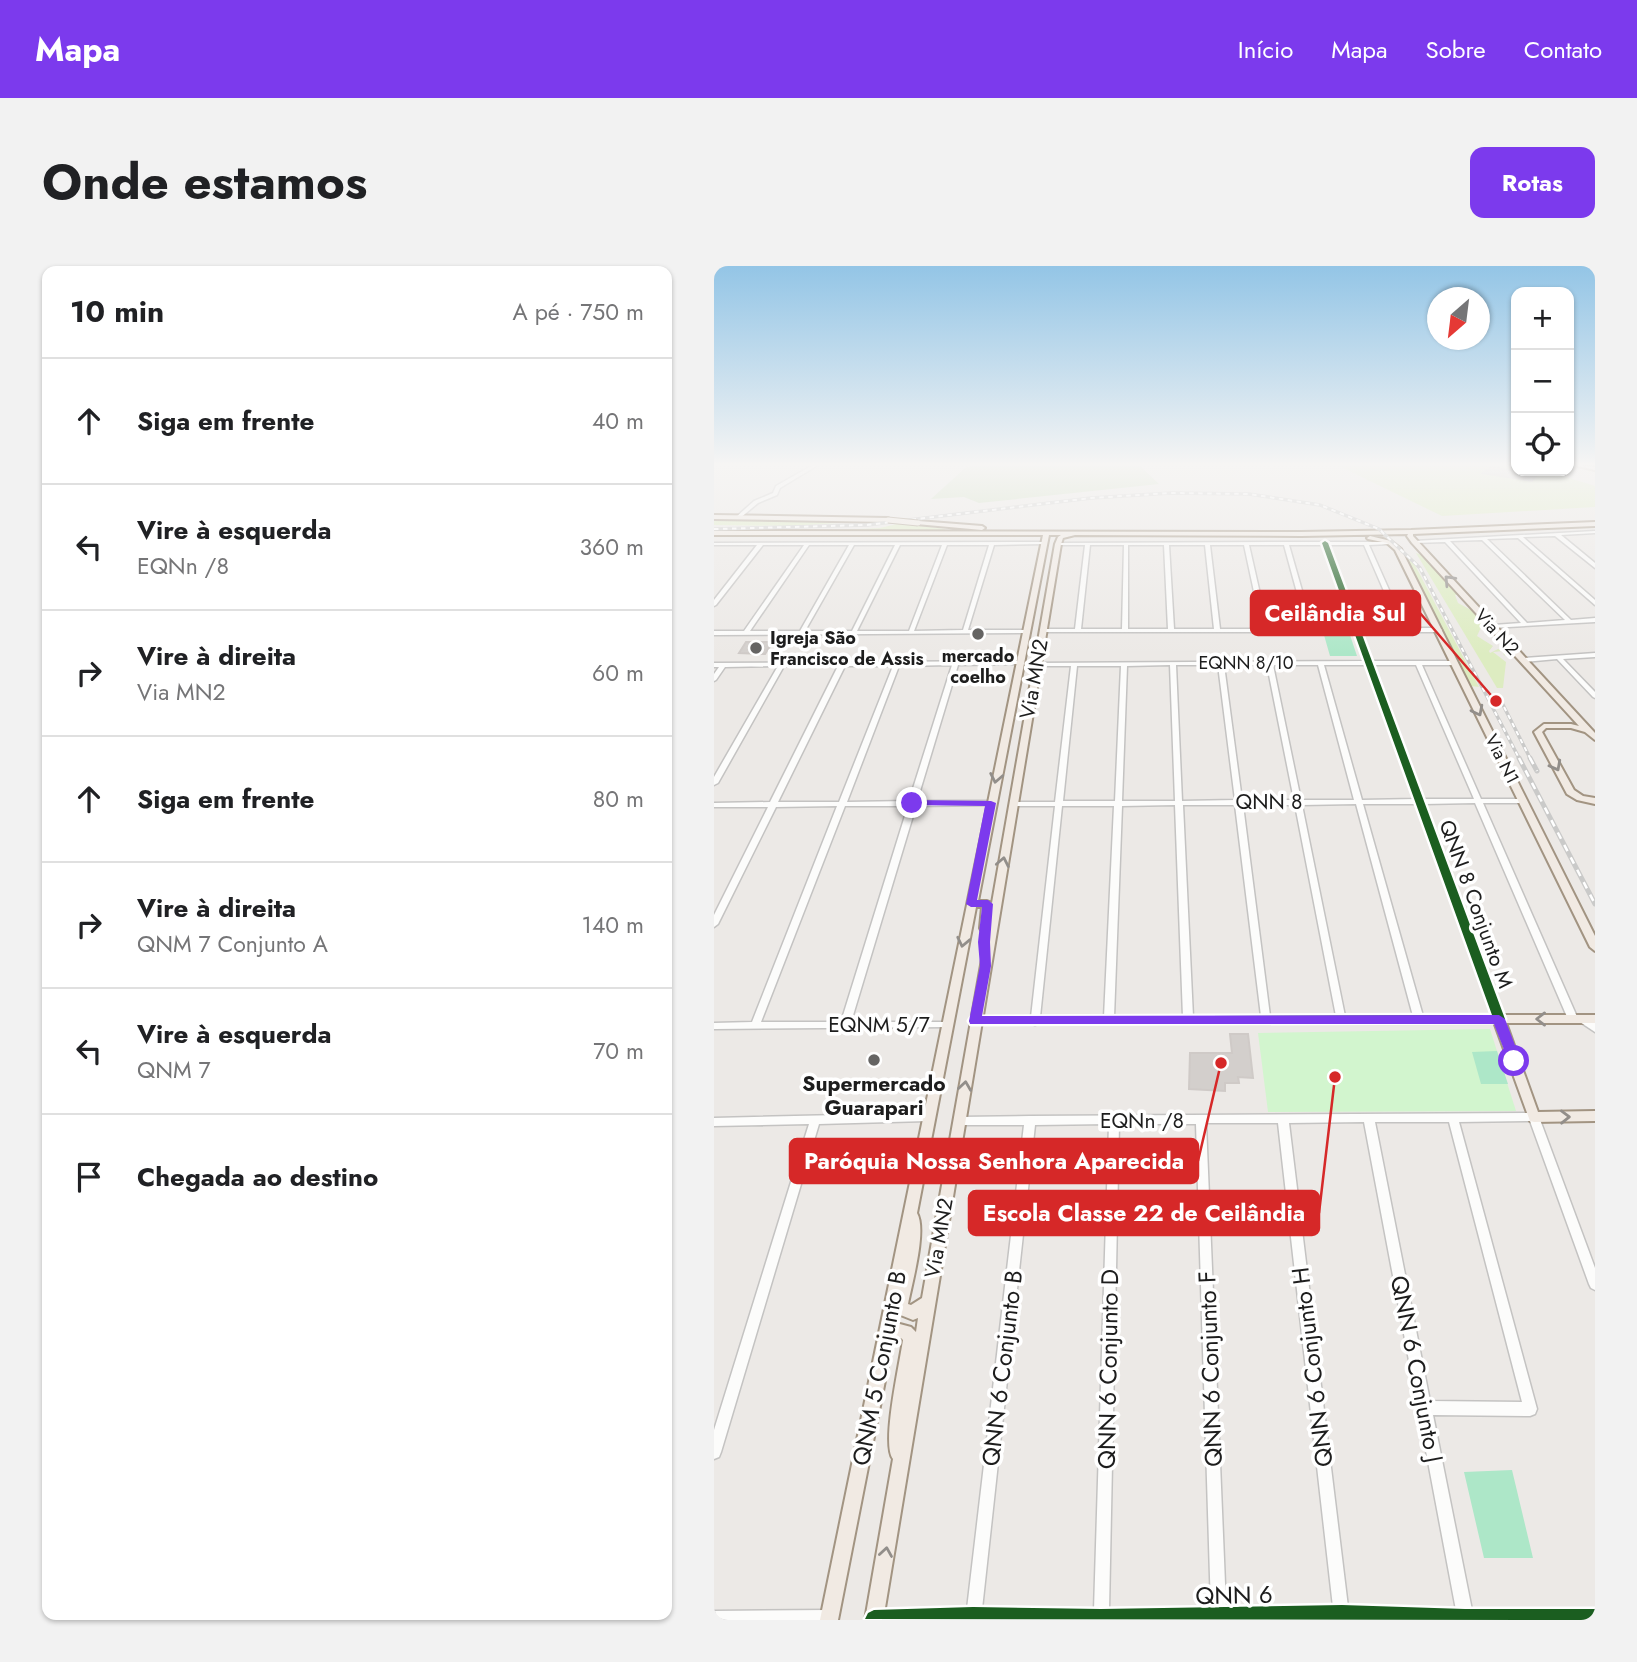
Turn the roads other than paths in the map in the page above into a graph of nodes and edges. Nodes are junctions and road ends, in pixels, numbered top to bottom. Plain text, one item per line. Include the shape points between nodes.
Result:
1 (948, 528) edge
2 (1001, 528) edge
3 (1303, 528) edge
4 (1508, 528) edge
5 (1477, 530) joint
6 (1072, 531) junction
7 (1211, 531) junction
8 (1411, 532) junction
9 (1594, 533) edge
10 (939, 534) junction
11 (1046, 534) junction
12 (1301, 534) junction
13 (1556, 534) junction
14 (714, 535) edge
15 (1519, 536) junction
16 (1483, 538) junction
17 (1446, 540) junction
18 (1390, 542) junction
19 (1414, 542) junction
20 (1044, 543) junction
21 (1286, 543) junction
22 (1325, 543) junction
23 (1366, 543) junction
24 (714, 544) edge
25 (761, 544) junction
26 (807, 544) junction
27 (852, 544) junction
28 (898, 544) junction
29 (945, 544) junction
30 (992, 544) junction
31 (1058, 544) junction
32 (1087, 544) junction
33 (1126, 544) junction
34 (1166, 544) junction
35 (1207, 544) junction
36 (1246, 544) junction
37 (1042, 554) junction
38 (1595, 566) edge
39 (1053, 575) junction
40 (1036, 582) junction
41 (1032, 601) junction
42 (1595, 603) edge
43 (714, 604) edge
44 (1048, 607) junction
45 (1595, 620) edge
46 (1570, 622) junction
47 (1526, 625) junction
48 (1493, 628) junction
49 (1217, 629) junction
50 (1265, 629) junction
51 (1310, 629) junction
52 (1357, 629) junction
53 (1078, 630) junction
54 (1125, 630) junction
55 (1171, 630) junction
56 (1404, 630) junction
57 (1439, 630) junction
58 (1043, 631) junction
59 (802, 632) junction
60 (854, 632) junction
61 (911, 632) junction
62 (965, 632) junction
63 (1026, 632) junction
64 (714, 633) edge
65 (746, 633) junction
66 (1595, 655) edge
67 (1559, 658) junction
68 (1523, 660) junction
69 (1019, 663) junction
70 (1221, 663) junction
71 (1270, 663) junction
72 (1320, 663) junction
73 (1369, 663) junction
74 (1418, 663) junction
75 (1454, 663) junction
76 (897, 664) junction
77 (955, 664) junction
78 (1037, 664) junction
79 (1074, 664) junction
80 (1124, 664) junction
81 (1173, 664) junction
82 (714, 665) edge
83 (723, 665) junction
84 (782, 665) junction
85 (842, 665) junction
86 (714, 679) edge
87 (1595, 696) edge
88 (1027, 726) junction
89 (1006, 730) junction
90 (1592, 735) edge
91 (1018, 778) junction
92 (714, 783) edge
93 (1477, 801) junction
94 (1523, 801) junction
95 (1595, 801) edge
96 (1238, 802) junction
97 (1300, 802) junction
98 (1359, 802) junction
99 (1418, 802) junction
100 (842, 803) junction
101 (912, 803) junction
102 (991, 803) junction
103 (1118, 803) junction
104 (1179, 803) junction
105 (1014, 804) junction
106 (1059, 804) junction
107 (714, 805) edge
108 (773, 805) junction
109 (997, 896) junction
110 (972, 899) junction
111 (714, 924) edge
112 (1585, 927) junction
113 (1595, 937) edge
114 (1595, 947) edge
115 (986, 966) junction
116 (1341, 1019) junction
117 (1419, 1019) junction
118 (1499, 1019) junction
119 (1584, 1019) edge
120 (1110, 1020) junction
121 (1188, 1020) junction
122 (1266, 1020) junction
123 (975, 1021) junction
124 (1035, 1022) junction
125 (845, 1025) junction
126 (946, 1025) junction
127 (714, 1026) edge
128 (755, 1026) junction
129 (1595, 1028) edge
130 (1595, 1116) edge
131 (928, 1117) junction
132 (1534, 1117) junction
133 (1453, 1118) junction
134 (1369, 1119) junction
135 (1030, 1120) junction
136 (1283, 1120) junction
137 (815, 1121) junction
138 (961, 1121) junction
139 (1114, 1121) junction
140 (1201, 1121) junction
141 (715, 1124) edge
142 (912, 1204) junction
143 (1595, 1284) edge
144 (927, 1303) junction
145 (883, 1346) junction
146 (1424, 1408) junction
147 (714, 1452) edge
148 (896, 1490) junction
149 (1342, 1617) edge
150 (973, 1618) edge
151 (1094, 1618) edge
152 (1219, 1618) edge
153 (714, 1619) edge
154 (829, 1619) edge
155 (1465, 1619) edge
156 (1592, 1619) edge
157 (874, 1620) edge

1 - 10 main road
2 - 6 main road
3 - 7 main road
4 - 5 main road
5 - 8 main road
6 - 7 main road
6 - 11 main road
6 - 31 main road
7 - 12 main road
8 - 12 main road
8 - 19 main road, Via N2
9 - 13 street
10 - 11 main road
10 - 14 main road
11 - 20 main road
12 - 18 main road
13 - 15 street
13 - 38 street
15 - 16 street
15 - 42 street
16 - 17 street
16 - 46 street
17 - 19 street
17 - 47 street
18 - 19 main road
18 - 23 street
18 - 57 main road, Via N1
48 -> 19 main road, Via N2
20 - 30 street
20 - 37 main road
21 - 22 street
21 - 36 street
21 - 51 street
22 - 23 street
22 - 52 street, QNN 8 Conjunto M
23 - 56 street
24 - 25 street
25 - 26 street
25 - 43 street
26 - 27 street
26 - 65 street
27 - 28 street
27 - 59 street
28 - 29 street
28 - 60 street
29 - 30 street
29 - 61 street
30 - 62 street
31 - 32 street
31 - 39 main road, Via MN2
32 - 33 street
32 - 53 street
33 - 34 street
33 - 54 street
34 - 35 street
34 - 55 street
35 - 36 street
35 - 49 street
36 - 50 street
37 - 39 main road via 1041,575
37 - 40 main road
39 - 44 main road, Via MN2
40 - 41 main road
40 - 44 main road via 1048,581
41 - 44 main road via 1034,611
41 - 63 main road
44 - 58 main road, Via MN2
45 - 46 street
46 - 47 street
47 - 48 street
48 - 68 main road, Via N2
49 - 50 street, EQNN 8/10
49 - 55 street, EQNN 8/10
50 - 51 street, EQNN 8/10
51 - 52 street, EQNN 8/10
52 - 56 street, EQNN 8/10
52 - 73 street, QNN 8 Conjunto M
53 - 54 street, EQNN 8/10
53 - 58 street, EQNN 8/10
54 - 55 street, EQNN 8/10
56 - 57 street, EQNN 8/10
57 - 75 main road, Via N1
58 - 78 main road, Via MN2
59 - 60 street
59 - 65 street
60 - 61 street
61 - 62 street
62 - 63 street
63 - 69 main road
64 - 65 street
66 - 67 street
67 - 68 street
67 - 87 street
68 - 90 main road, Via N2
69 - 77 street
69 - 89 main road
70 - 71 street, EQNN 8/10
70 - 81 street, EQNN 8/10
70 - 96 street
71 - 72 street, EQNN 8/10
71 - 97 street
72 - 73 street, EQNN 8/10
72 - 98 street
73 - 74 street, EQNN 8/10
73 - 99 street, QNN 8 Conjunto M
74 - 75 street, EQNN 8/10
74 - 93 street
75 -> 94 main road, Via N1
76 - 77 street
76 - 85 street
76 - 100 street
77 - 101 street
78 - 79 street, EQNN 8/10
78 - 88 main road, Via MN2
79 - 80 street, EQNN 8/10
79 - 106 street
80 - 81 street, EQNN 8/10
80 - 103 street
81 - 104 street
82 - 83 street
83 - 84 street
83 - 86 street
84 - 85 street
84 - 92 street
85 - 108 street
88 - 89 main road
88 - 91 main road, Via MN2
89 - 91 main road via 1020,733
89 -> 102 main road
90 -> 95 main road, Via N2 via 1571,726 1544,726 1538,732 1570,792
91 - 105 main road, Via MN2
93 - 94 street, QNN 8
93 - 99 street, QNN 8
93 - 119 street
94 - 112 main road, Via N1
96 - 97 street, QNN 8
96 - 104 street, QNN 8
96 - 122 street
97 - 98 street, QNN 8
97 - 116 street
98 - 99 street, QNN 8
98 - 117 street
99 - 118 street, QNN 8 Conjunto M
100 - 101 street
100 - 108 street
100 - 128 street
101 - 102 street
101 - 125 street
102 - 110 main road
103 - 104 street, QNN 8
103 - 106 street, QNN 8
103 - 120 street
104 - 121 street
105 - 106 street, QNN 8
109 -> 105 main road, Via MN2
106 - 124 street
107 - 108 street
108 - 111 street
109 - 110 main road
109 - 115 main road, Via MN2
110 - 115 main road via 988,904
110 -> 126 main road
112 - 113 street, Via N1
112 - 114 main road
115 - 123 main road, Via MN2
116 - 117 street
116 - 122 street
117 - 118 street
119 -> 118 main road
118 - 132 main road
119 - 129 street
120 - 121 street
120 - 124 street
121 - 122 street
123 - 124 street
138 -> 123 main road, Via MN2
125 - 126 street, EQNM 5/7
125 - 128 street, EQNM 5/7
126 - 131 main road, EQNM 5/7
127 - 128 street, EQNM 5/7
132 -> 130 main road
131 - 137 street
131 - 142 main road, QNM 5 Conjunto B
132 - 133 street, EQNn /8
132 - 143 street
133 - 134 street, EQNn /8
133 - 146 street via 1530,1409
134 - 136 street, EQNn /8
134 - 146 street, QNN 6 Conjunto J
135 - 138 street, EQNn /8
135 - 139 street, EQNn /8
135 - 150 street, QNN 6 Conjunto B
136 - 140 street, EQNn /8
136 - 149 street, QNN 6 Conjunto H
137 - 141 street
137 - 147 street
138 - 144 main road, Via MN2
139 - 140 street, EQNn /8
139 - 151 street, QNN 6 Conjunto D
140 - 152 street, QNN 6 Conjunto F
142 - 144 main road via 914,1234 899,1304 908,1314
142 - 145 main road, QNM 5 Conjunto B
144 - 148 main road, Via MN2
145 - 148 main road via 892,1331 905,1331 911,1338 898,1420
145 - 154 main road, QNM 5 Conjunto B
146 - 155 street, QNN 6 Conjunto J
157 -> 148 main road, Via MN2
149 - 152 street, QNN 6
149 - 155 street, QNN 6
150 - 151 street, QNN 6
150 - 157 street, QNN 6
151 - 152 street, QNN 6
153 - 154 street
155 - 156 street, QNN 6

